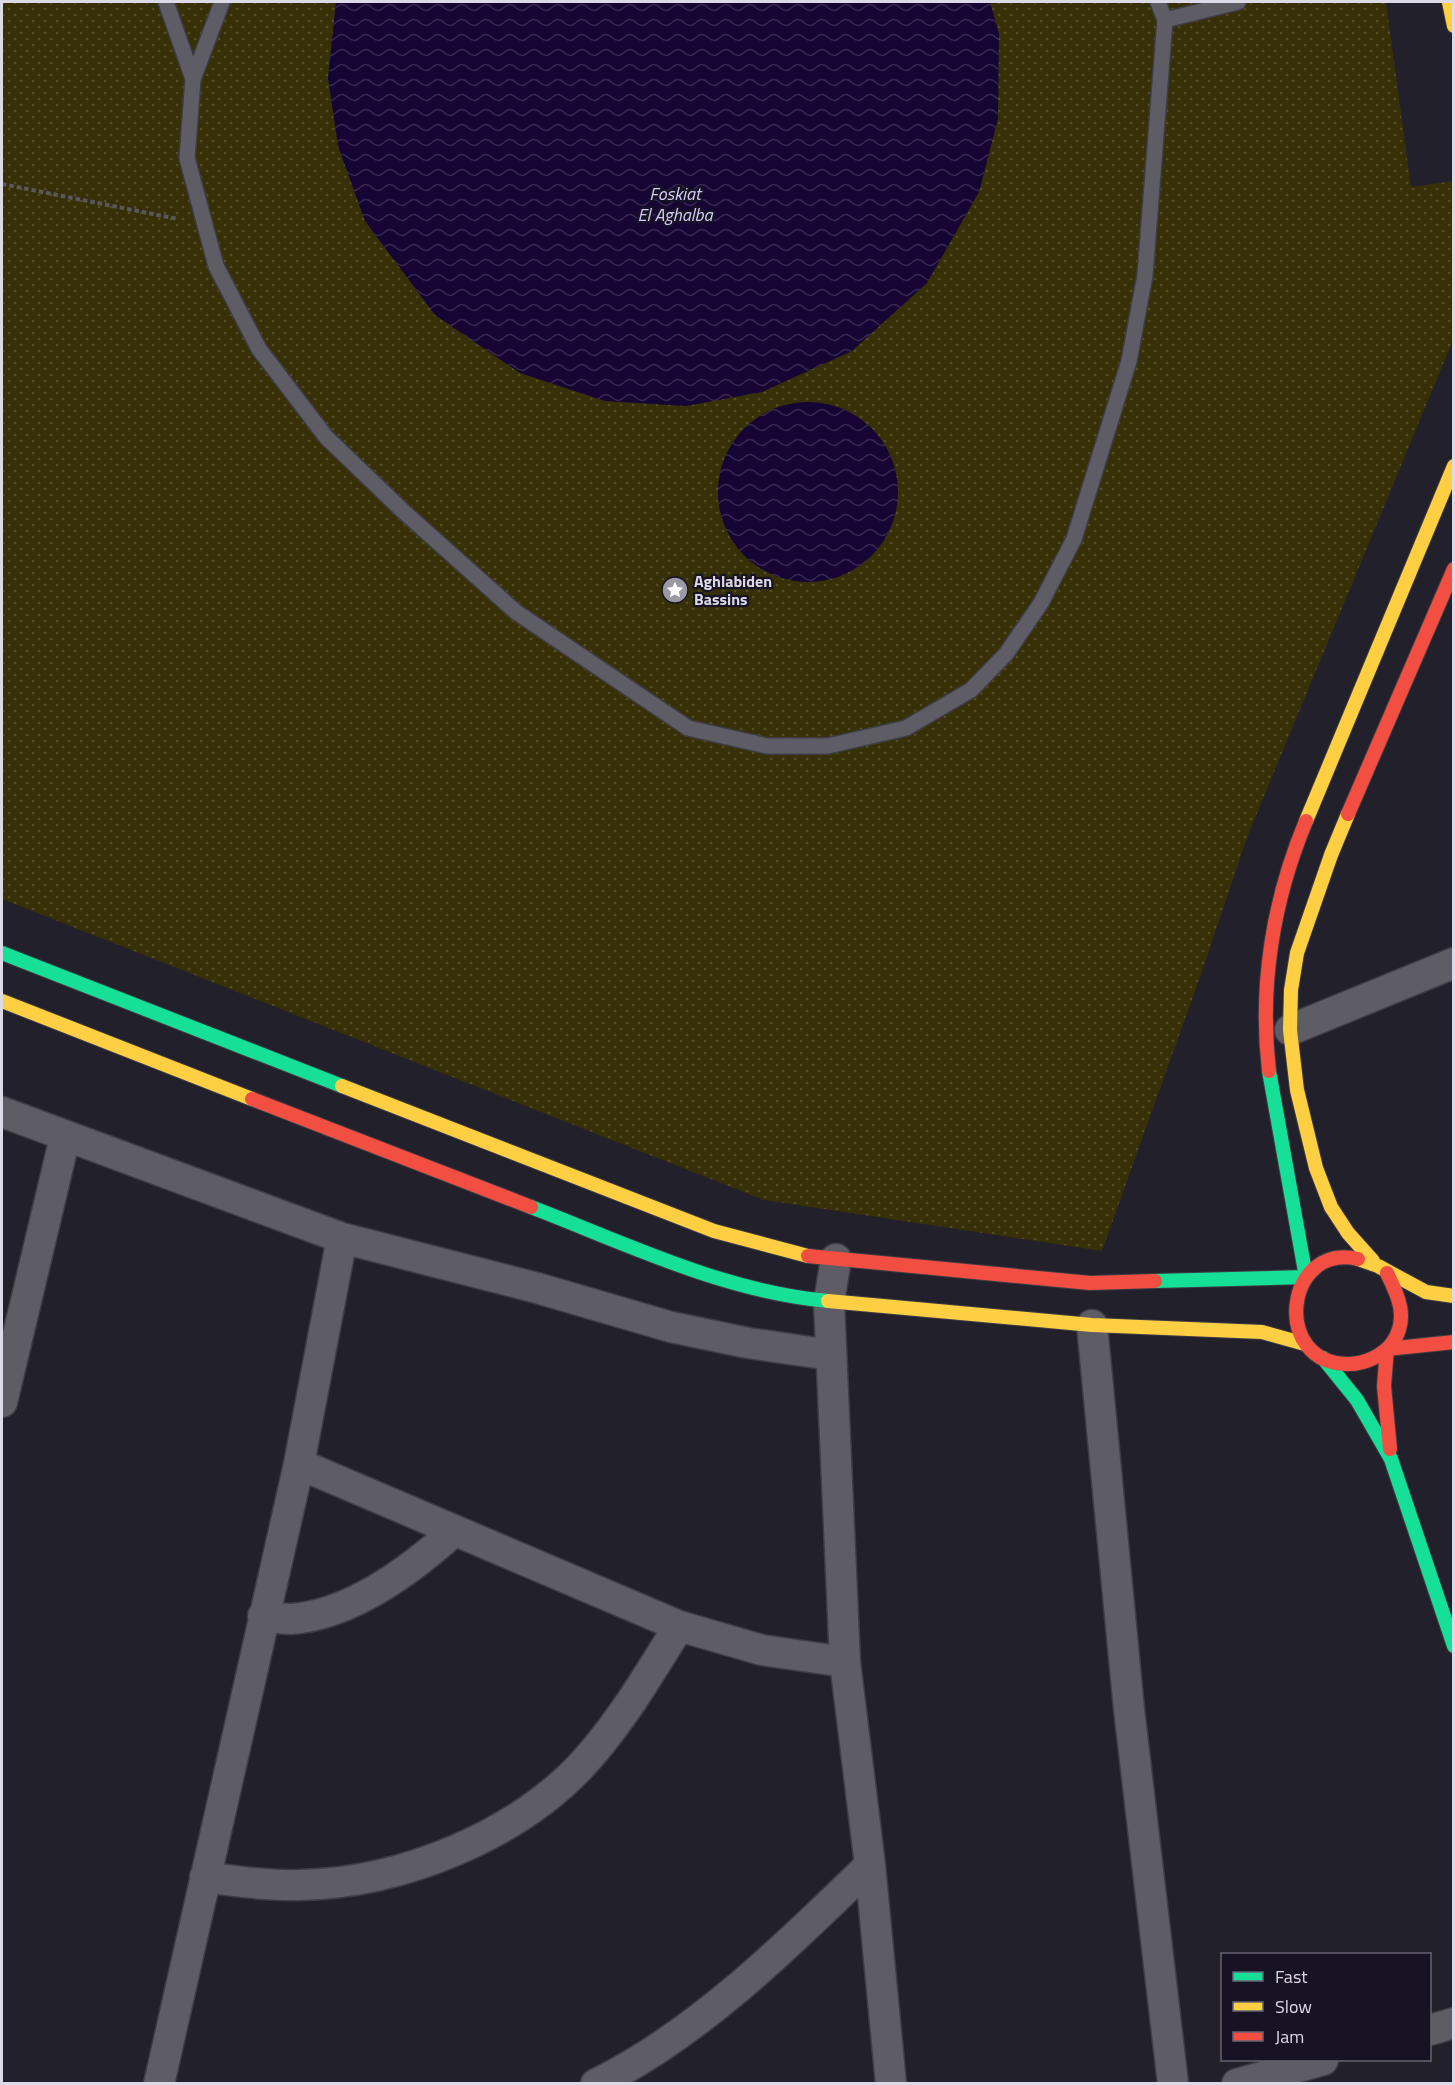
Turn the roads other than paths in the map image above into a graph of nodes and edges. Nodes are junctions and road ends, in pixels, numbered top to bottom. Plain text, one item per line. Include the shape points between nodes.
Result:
1 (166, 2) edge
2 (222, 2) edge
3 (1158, 2) edge
4 (1238, 2) edge
5 (1449, 2) edge
6 (1165, 20) junction
7 (1454, 26) edge
8 (193, 79) junction
9 (1454, 466) edge
10 (1454, 569) edge
11 (2, 953) edge
12 (1454, 963) edge
13 (2, 1001) edge
14 (1290, 1030) junction
15 (2, 1112) edge
16 (64, 1137) junction
17 (342, 1238) junction
18 (836, 1259) junction
19 (1373, 1261) junction
20 (1387, 1273) junction
21 (1306, 1276) junction
22 (1454, 1296) edge
23 (829, 1302) junction
24 (1092, 1325) junction
25 (1454, 1342) edge
26 (1305, 1344) junction
27 (1387, 1349) junction
28 (7, 1353) edge
29 (831, 1355) junction
30 (1323, 1358) junction
31 (2, 1402) edge
32 (1391, 1459) junction
33 (299, 1464) junction
34 (454, 1531) junction
35 (263, 1616) junction
36 (679, 1626) junction
37 (1454, 1646) edge
38 (845, 1662) junction
39 (870, 1865) junction
40 (205, 1877) junction
41 (1454, 2023) edge
42 (1431, 2030) edge
43 (1319, 2061) edge
44 (159, 2084) edge
45 (596, 2084) edge
46 (891, 2084) edge
47 (1173, 2084) edge
48 (1238, 2084) edge

1 - 8 lane
2 - 8 lane
3 - 6 lane
4 - 6 lane
5 - 7 street
6 - 8 lane via 1145,275 1129,361 1074,539 1041,603 1006,654 971,690 906,728 828,746 767,746 688,728 516,612 326,437 259,349 216,266 187,158
9 - 21 street via 1300,836 1266,969 1265,1039 1273,1105
10 - 14 street via 1313,905 1297,953
11 - 18 street via 714,1231 805,1257
12 - 14 street
13 - 23 street via 698,1272 791,1298
14 - 19 street via 1297,1090 1316,1168 1331,1207 1347,1233
15 - 16 street
16 - 17 street
16 - 28 street
17 - 29 street via 671,1327
17 - 33 street
18 - 21 street via 1090,1283
18 - 23 street
19 - 20 street
19 - 21 street via 1355,1256 1336,1257 1319,1264
20 - 22 street via 1427,1293
20 - 27 street via 1398,1288 1403,1306 1402,1323
21 - 26 street via 1294,1311
23 - 24 street
23 - 29 street
24 - 26 street via 1262,1332
24 - 47 street via 1129,1709
25 - 27 street
26 - 30 street
27 - 30 street via 1369,1362 1351,1365
27 - 32 street via 1384,1386
28 - 31 street
29 - 38 street
30 - 32 street via 1357,1400
32 - 37 street
33 - 34 street
33 - 35 street
34 - 35 street via 388,1584 353,1600 291,1619
34 - 36 street
35 - 40 street
36 - 38 street via 762,1650
36 - 40 street via 634,1699 588,1758 534,1808 481,1839 419,1864 357,1878 301,1885
38 - 39 street
39 - 45 street via 793,1940 711,2009
39 - 46 street
40 - 44 street
41 - 42 street
43 - 48 street

